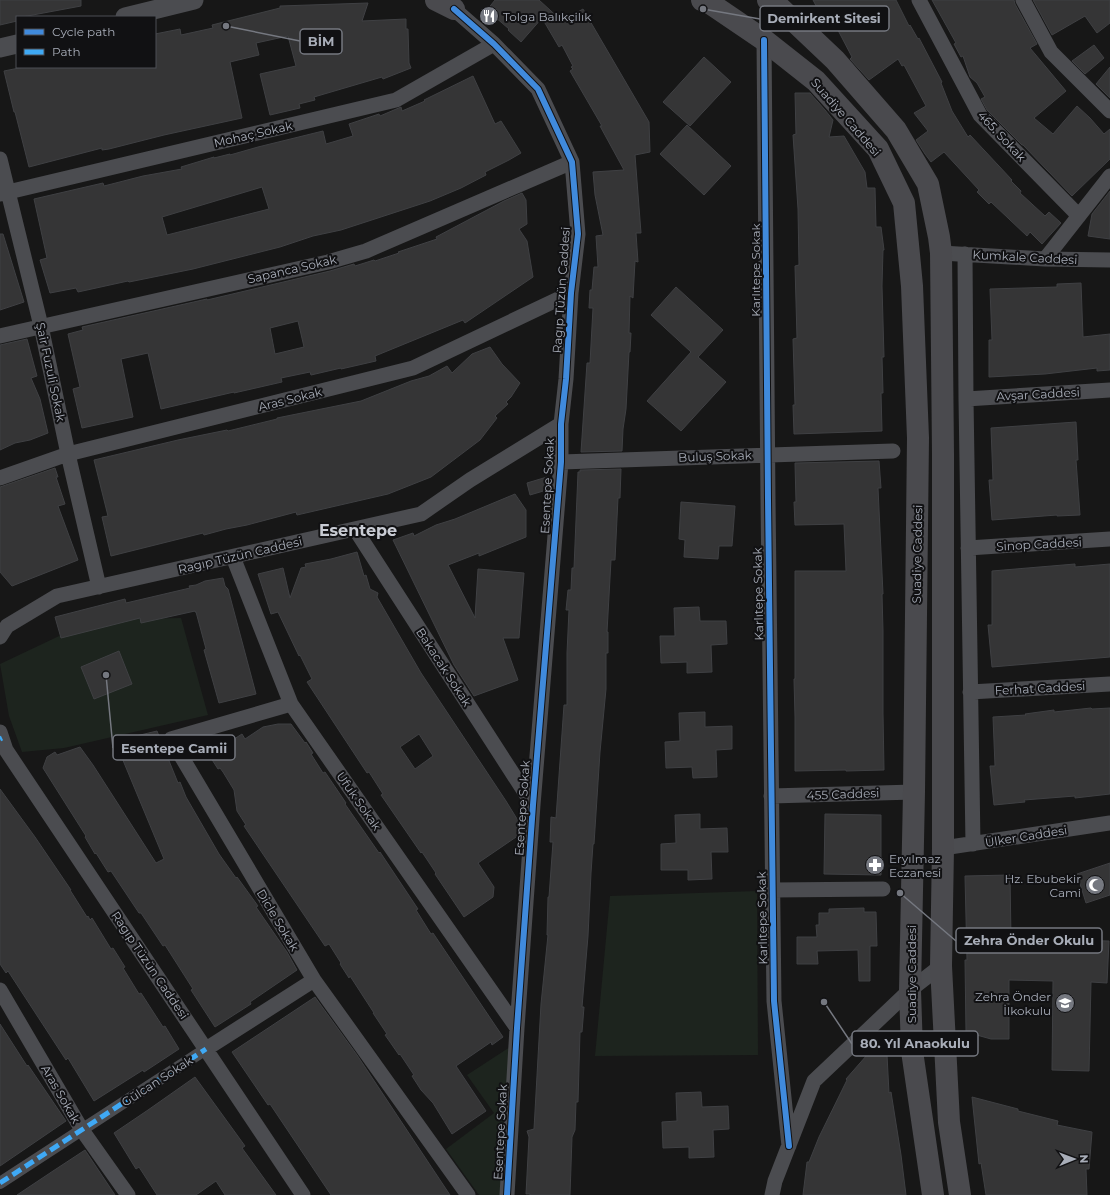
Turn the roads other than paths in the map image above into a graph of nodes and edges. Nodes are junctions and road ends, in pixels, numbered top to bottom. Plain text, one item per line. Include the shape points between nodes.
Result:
1 (194, 0) edge
2 (702, 0) edge
3 (768, 0) edge
4 (919, 0) edge
5 (1023, 0) edge
6 (446, 3) edge
7 (129, 16) edge
8 (764, 40) junction
9 (16, 44) edge
10 (494, 44) junction
11 (0, 48) edge
12 (1110, 111) edge
13 (0, 158) edge
14 (572, 162) junction
15 (1110, 176) edge
16 (4, 193) edge
17 (1079, 216) junction
18 (941, 253) junction
19 (965, 254) junction
20 (1046, 259) junction
21 (1110, 260) edge
22 (571, 293) junction
23 (41, 326) junction
24 (0, 336) edge
25 (1110, 390) edge
26 (966, 399) junction
27 (561, 424) junction
28 (893, 451) dead end
29 (68, 454) junction
30 (767, 454) junction
31 (561, 462) junction
32 (0, 478) edge
33 (355, 529) junction
34 (1110, 539) edge
35 (968, 548) junction
36 (233, 556) junction
37 (98, 587) junction
38 (0, 637) edge
39 (1110, 684) edge
40 (970, 692) junction
41 (291, 704) junction
42 (1, 737) edge
43 (914, 792) junction
44 (772, 796) junction
45 (533, 805) junction
46 (1110, 823) edge
47 (973, 844) junction
48 (943, 848) junction
49 (883, 889) dead end
50 (773, 890) junction
51 (941, 966) junction
52 (314, 980) junction
53 (0, 990) edge
54 (910, 990) junction
55 (517, 1028) junction
56 (206, 1049) junction
57 (82, 1130) junction
58 (788, 1146) junction
59 (0, 1183) edge
60 (128, 1195) edge
61 (304, 1195) edge
62 (468, 1195) edge
63 (507, 1195) edge
64 (772, 1195) edge
65 (934, 1195) edge
66 (960, 1195) edge

1 - 7 street
2 - 8 main road, Suadiye Caddesi
3 - 18 main road, Suadiye Caddesi via 836,60 896,130 928,184
4 - 17 street, 465. Sokak via 980,114
5 - 12 street via 1051,52
6 - 10 street, Ragıp Tüzün Caddesi
8 - 30 street, Karlıtepe Sokak
8 - 43 main road, Suadiye Caddesi via 816,81 878,150 904,203 912,286 918,438
9 - 11 street
10 - 14 street, Ragıp Tüzün Caddesi via 538,89
10 - 16 street, Mohaç Sokak via 396,100
13 - 16 street, Şair Fuzuli Sokak
14 - 22 street, Ragıp Tüzün Caddesi via 578,234
14 - 23 street, Sapanca Sokak via 366,251
15 - 17 street
16 - 23 street, Şair Fuzuli Sokak
17 - 20 street
18 - 19 street, Kumkale Caddesi
18 - 48 main road, Suadiye Caddesi
19 - 20 street, Kumkale Caddesi
19 - 26 street
20 - 21 street, Kumkale Caddesi
22 - 27 street, Ragıp Tüzün Caddesi
22 - 29 street, Aras Sokak via 412,368
23 - 24 street, Sapanca Sokak
23 - 29 street, Şair Fuzuli Sokak
25 - 26 street, Avşar Caddesi
26 - 35 street
27 - 31 street, Esentepe Sokak
27 - 33 street, Ragıp Tüzün Caddesi via 470,480 422,514
28 - 30 street, Buluş Sokak
29 - 32 street, Aras Sokak
29 - 37 street, Şair Fuzuli Sokak
30 - 31 street, Buluş Sokak
30 - 44 street, Karlıtepe Sokak
31 - 45 street, Esentepe Sokak
33 - 36 street, Ragıp Tüzün Caddesi
33 - 45 street, Bakacak Sokak
34 - 35 street, Sinop Caddesi
35 - 40 street
36 - 37 street, Ragıp Tüzün Caddesi
36 - 41 street, Ufuk Sokak
37 - 38 street, Ragıp Tüzün Caddesi via 57,596 8,626
39 - 40 street, Ferhat Caddesi
40 - 47 street
41 - 52 street, Dicle Sokak via 171,739
41 - 55 street, Ufuk Sokak
42 - 56 street, Ragıp Tüzün Caddesi via 6,750
43 - 44 street, 455 Caddesi
43 - 54 main road, Suadiye Caddesi
44 - 50 street, Karlıtepe Sokak
45 - 55 street, Esentepe Sokak
46 - 47 street, Ülker Caddesi
47 - 48 street, Ülker Caddesi
48 - 51 main road, Suadiye Caddesi
49 - 50 street
50 - 58 street, Karlıtepe Sokak via 774,1001
51 - 54 street
51 - 66 main road, Suadiye Caddesi via 949,1122
52 - 56 street, Gülcan Sokak
52 - 62 street, Dicle Sokak
53 - 57 street, Aras Sokak
54 - 58 street via 814,1081
54 - 65 main road, Suadiye Caddesi via 912,1051
55 - 63 street, Esentepe Sokak
56 - 57 street, Gülcan Sokak
56 - 61 street, Ragıp Tüzün Caddesi
57 - 59 street, Gülcan Sokak
57 - 60 street, Aras Sokak
58 - 64 street

